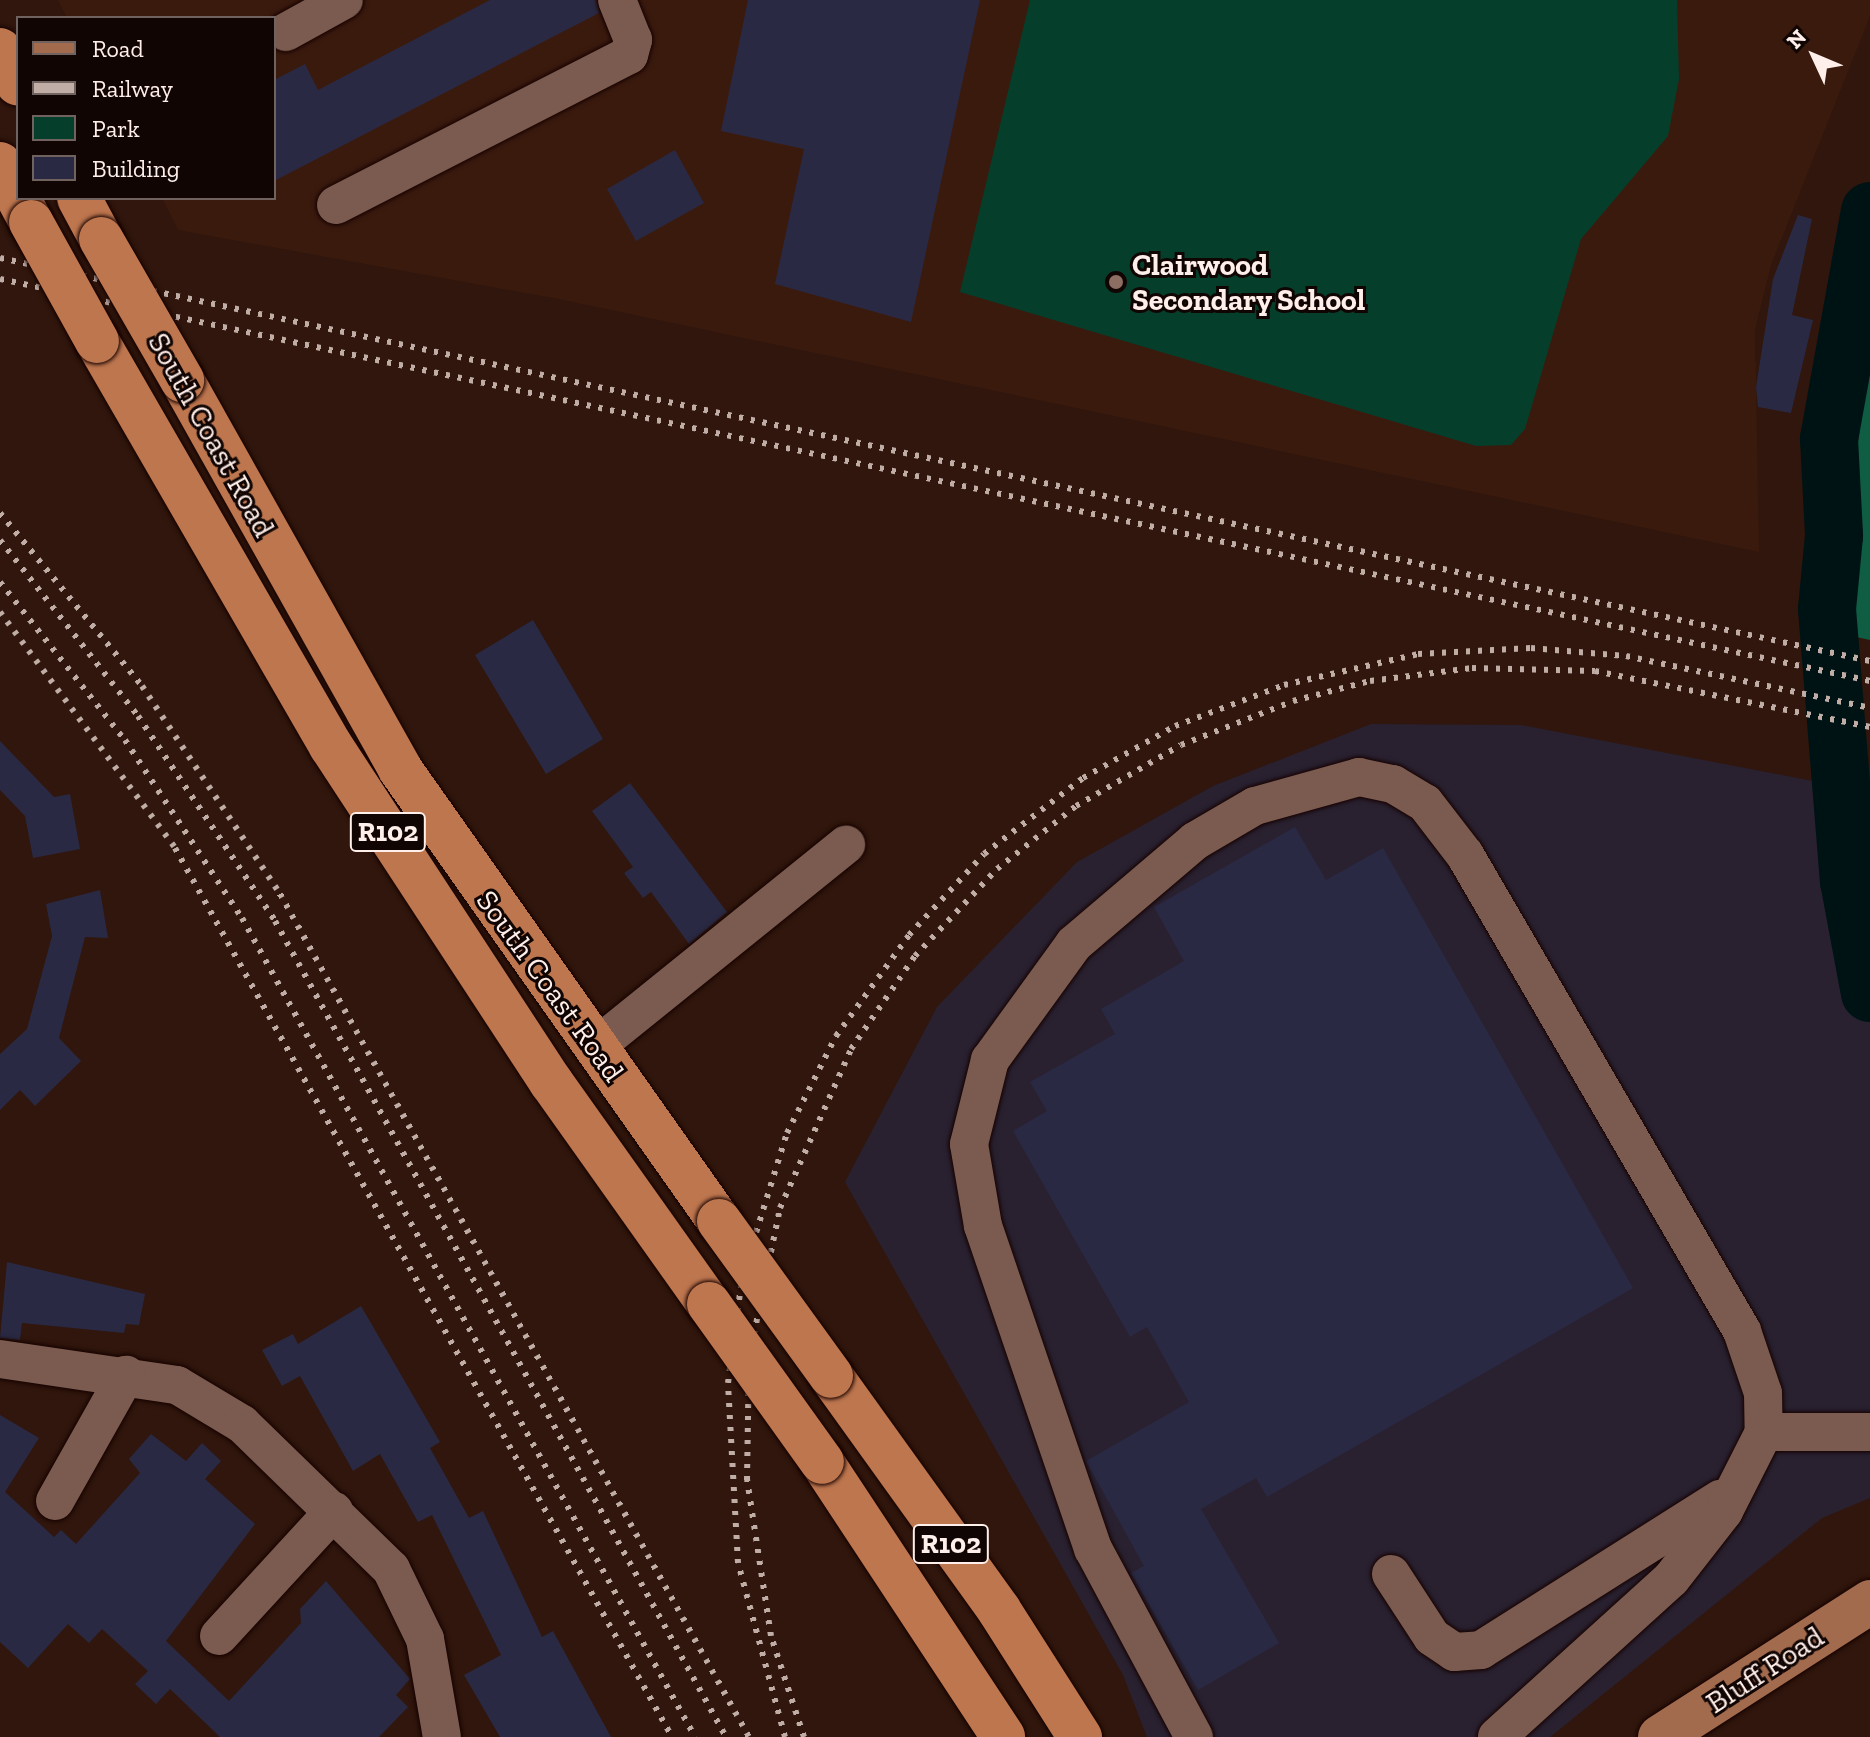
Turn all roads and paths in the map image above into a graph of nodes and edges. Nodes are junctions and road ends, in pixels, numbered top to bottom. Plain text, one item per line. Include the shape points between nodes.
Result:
1 (344, 0) edge
2 (617, 0) edge
3 (286, 32) dead end
4 (0, 50) edge
5 (16, 80) edge
6 (0, 164) edge
7 (16, 194) edge
8 (19, 200) edge
9 (80, 200) edge
10 (336, 205) dead end
11 (846, 845) dead end
12 (594, 1048) junction
13 (0, 1359) edge
14 (126, 1375) junction
15 (1764, 1432) junction
16 (1870, 1432) edge
17 (1740, 1487) junction
18 (55, 1501) dead end
19 (334, 1511) junction
20 (1391, 1574) dead end
21 (1870, 1602) edge
22 (219, 1636) dead end
23 (442, 1737) edge
24 (1003, 1737) edge
25 (1080, 1737) edge
26 (1194, 1737) edge
27 (1497, 1737) edge
28 (1660, 1737) edge

1 - 3 street
2 - 10 street via 633,40 629,55
4 - 5 highway
6 - 7 highway, South Coast Road / R102, bridge
8 - 24 highway, South Coast Road / R102, bridge via 331,746 551,1082 822,1462
9 - 12 highway, South Coast Road / R102, bridge via 400,769
11 - 12 street
12 - 25 highway, South Coast Road / R102, bridge via 999,1610
13 - 14 street
14 - 18 street
14 - 19 street via 210,1401
15 - 16 street
15 - 17 street
15 - 26 street via 1763,1393 1742,1331 1446,828 1393,784 1359,777 1255,806 1195,841 1074,944 990,1060 969,1144 983,1226 1093,1549
17 - 20 street via 1481,1650 1454,1652 1432,1637
17 - 27 street via 1671,1579
19 - 22 street
19 - 23 street via 391,1569 412,1602
21 - 28 main road, Bluff Road

